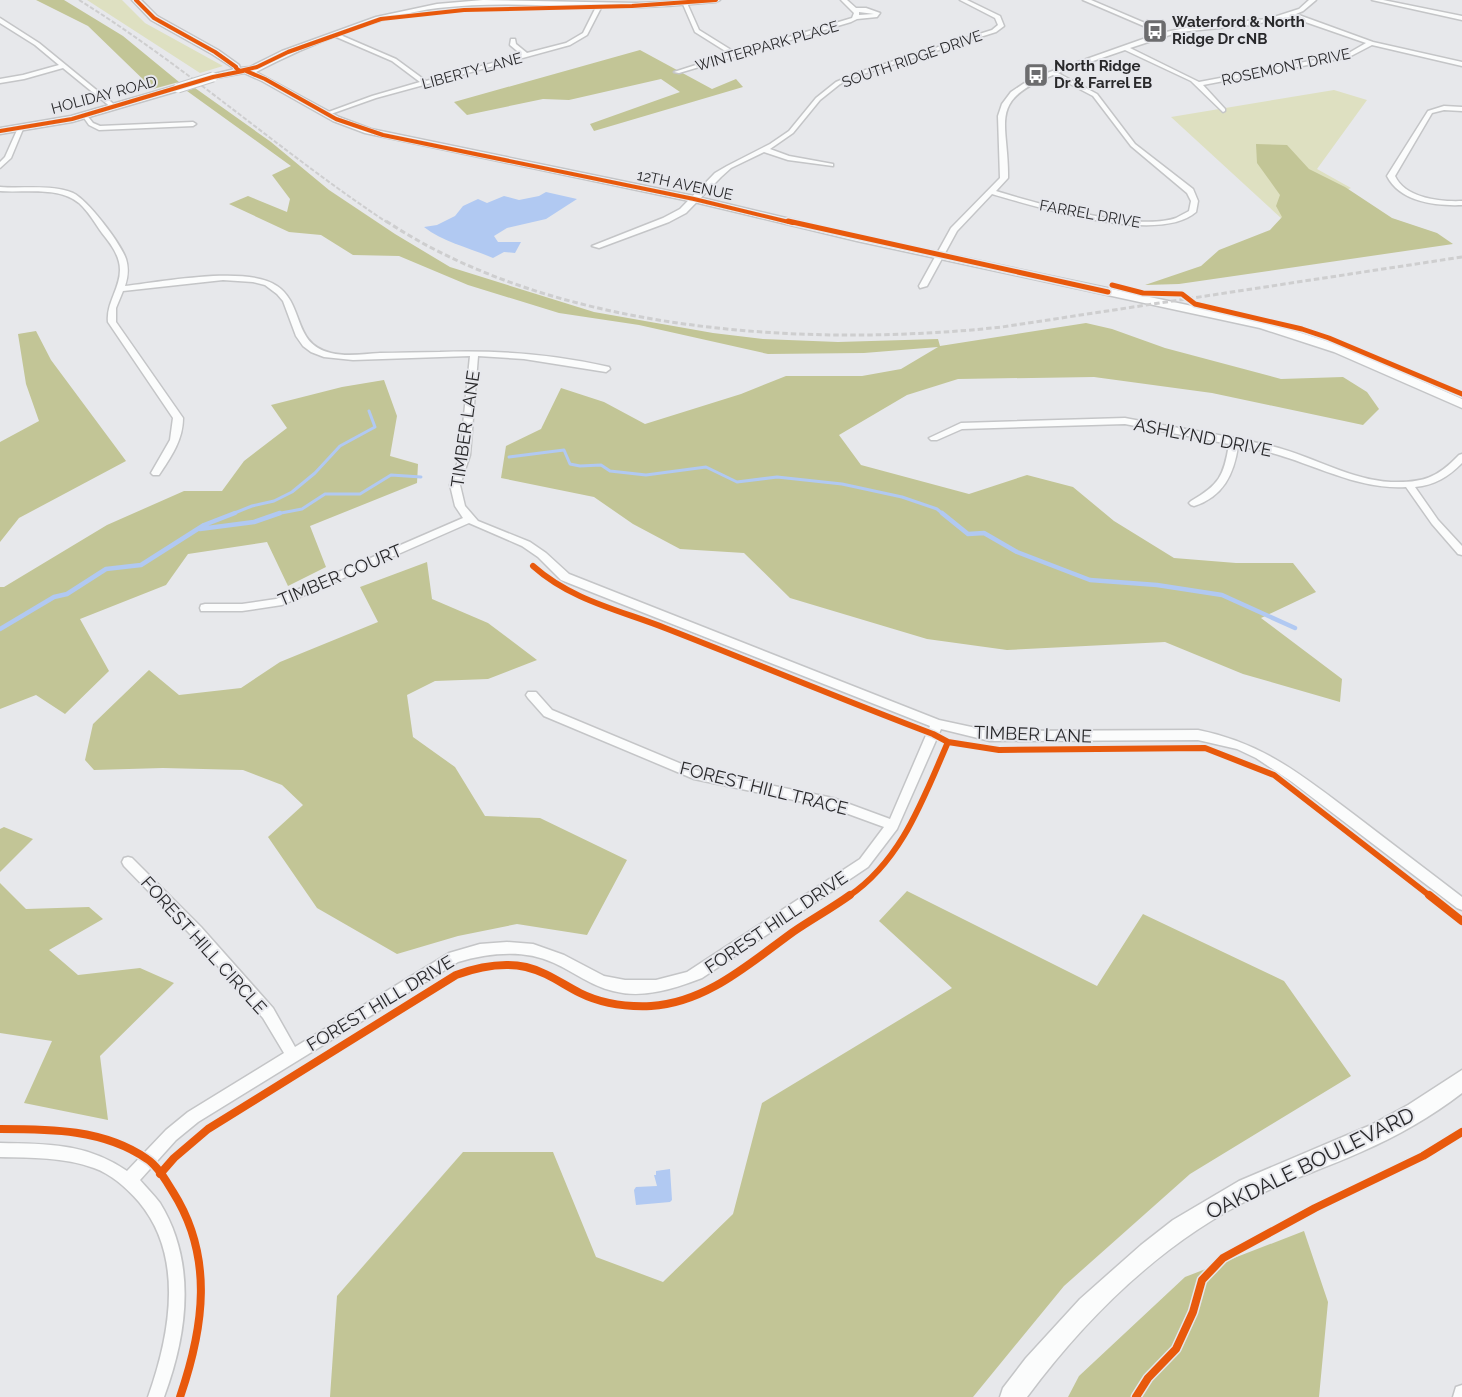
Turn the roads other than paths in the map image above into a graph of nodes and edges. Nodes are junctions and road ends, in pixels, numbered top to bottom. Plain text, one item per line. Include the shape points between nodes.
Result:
1 (136, 0) edge
2 (716, 0) edge
3 (844, 0) edge
4 (963, 0) edge
5 (1086, 0) edge
6 (1313, 0) edge
7 (1375, 0) edge
8 (557, 1) edge
9 (684, 3) junction
10 (600, 4) junction
11 (1292, 15) junction
12 (1462, 18) edge
13 (0, 20) edge
14 (1167, 34) junction
15 (336, 35) junction
16 (513, 40) dead end
17 (1371, 43) junction
18 (1126, 48) junction
19 (735, 55) junction
20 (527, 56) junction
21 (1462, 64) edge
22 (64, 66) junction
23 (246, 67) junction
24 (677, 72) dead end
25 (1054, 73) junction
26 (265, 79) joint
27 (0, 81) edge
28 (425, 83) junction
29 (1198, 84) junction
30 (114, 107) junction
31 (1462, 109) edge
32 (1223, 110) dead end
33 (326, 114) junction
34 (85, 115) junction
35 (193, 124) dead end
36 (20, 129) junction
37 (0, 131) edge
38 (764, 149) junction
39 (831, 165) dead end
40 (0, 166) edge
41 (0, 189) edge
42 (992, 192) junction
43 (694, 199) junction
44 (1462, 203) edge
45 (596, 246) dead end
46 (938, 256) junction
47 (923, 286) dead end
48 (121, 289) junction
49 (474, 353) junction
50 (606, 369) dead end
51 (1462, 404) edge
52 (934, 438) dead end
53 (1234, 442) junction
54 (1462, 457) edge
55 (156, 473) dead end
56 (1409, 484) junction
57 (1194, 502) dead end
58 (470, 520) junction
59 (1462, 552) edge
60 (205, 608) dead end
61 (532, 695) dead end
62 (937, 724) junction
63 (893, 825) junction
64 (128, 862) dead end
65 (1462, 904) edge
66 (293, 1056) junction
67 (1462, 1080) edge
68 (0, 1150) edge
69 (129, 1180) junction
70 (1462, 1393) edge
71 (156, 1397) edge
72 (1012, 1397) edge
73 (1461, 1397) edge

1 - 23 street, 12TH AVENUE via 154,18
2 - 9 street, HOLIDAY ROAD
3 - 19 street, WINTERPARK PLACE via 855,14 849,21
4 - 38 street, SOUTH RIDGE DRIVE via 995,15 1001,20 1001,26 838,83 818,99 791,132
5 - 14 street
6 - 11 street
7 - 12 street
8 - 10 street, HOLIDAY ROAD
8 - 15 street, HOLIDAY ROAD via 437,6 379,19
9 - 10 street, HOLIDAY ROAD
9 - 19 street via 697,31
10 - 20 street, LIBERTY LANE via 589,29 578,39
11 - 14 street via 1276,20
11 - 17 street
13 - 22 street
14 - 18 street
15 - 23 street, HOLIDAY ROAD
15 - 28 street via 394,60
16 - 20 street via 513,45
17 - 21 street
17 - 29 street, ROSEMONT DRIVE via 1349,56
18 - 25 street
18 - 29 street
19 - 24 street, WINTERPARK PLACE
20 - 28 street, LIBERTY LANE
22 - 27 street
22 - 30 street
23 - 26 street, 12TH AVENUE
23 - 30 street, HOLIDAY ROAD, bridge
25 - 42 street via 1030,82 1008,100 1002,113 1004,178
25 - 42 street, FARREL DRIVE via 1095,95 1133,145 1190,191 1194,208 1188,215 1174,221 1139,224 1031,204
26 - 33 street, 12TH AVENUE
28 - 33 street, LIBERTY LANE
29 - 32 street
30 - 34 street, HOLIDAY ROAD
31 - 44 street via 1444,108 1430,112 1391,176 1395,185 1426,199 1444,204
33 - 43 street, 12TH AVENUE via 382,134
34 - 35 street via 91,124 99,128
34 - 36 street, HOLIDAY ROAD
36 - 37 street, HOLIDAY ROAD
36 - 40 street via 8,158
38 - 39 street via 788,158
38 - 43 street, SOUTH RIDGE DRIVE via 729,167
41 - 48 street via 58,192 81,200 120,252 124,272
42 - 46 street via 954,230
43 - 45 street, SOUTH RIDGE DRIVE via 676,216
43 - 46 street, 12TH AVENUE
46 - 47 street
46 - 51 street, 12TH AVENUE via 1288,332 1346,353
48 - 49 street via 223,278 250,279 280,291 302,341 317,352 340,357
48 - 55 street via 111,306 112,322 178,418 176,438
49 - 50 street via 506,354
49 - 58 street, TIMBER LANE via 465,455 455,485 460,506
52 - 53 street, ASHLYND DRIVE via 961,426 1106,420
53 - 56 street, ASHLYND DRIVE via 1274,450 1355,478
53 - 57 street via 1226,478 1211,494
54 - 56 street, ASHLYND DRIVE via 1437,479
56 - 59 street
58 - 60 street, TIMBER COURT via 278,602 238,609
58 - 62 street, TIMBER LANE via 526,544 576,583
61 - 63 street, FOREST HILL TRACE via 548,713 694,774 833,803
62 - 63 street, FOREST HILL DRIVE
62 - 65 street, TIMBER LANE via 990,736 1198,735 1245,746 1282,767
63 - 66 street, FOREST HILL DRIVE via 864,864 697,974 678,982 654,987 614,985 542,952 490,948 464,954 439,965
64 - 66 street, FOREST HILL CIRCLE via 196,931 268,1013
66 - 69 street, FOREST HILL DRIVE via 194,1117 171,1135
67 - 72 street, OAKDALE BOULEVARD via 1401,1120 1367,1138 1247,1189 1174,1235 1140,1261 1062,1333
68 - 69 street via 54,1151 84,1157
69 - 71 street via 145,1195 161,1219 172,1247 177,1278 177,1315 172,1346
70 - 73 street

